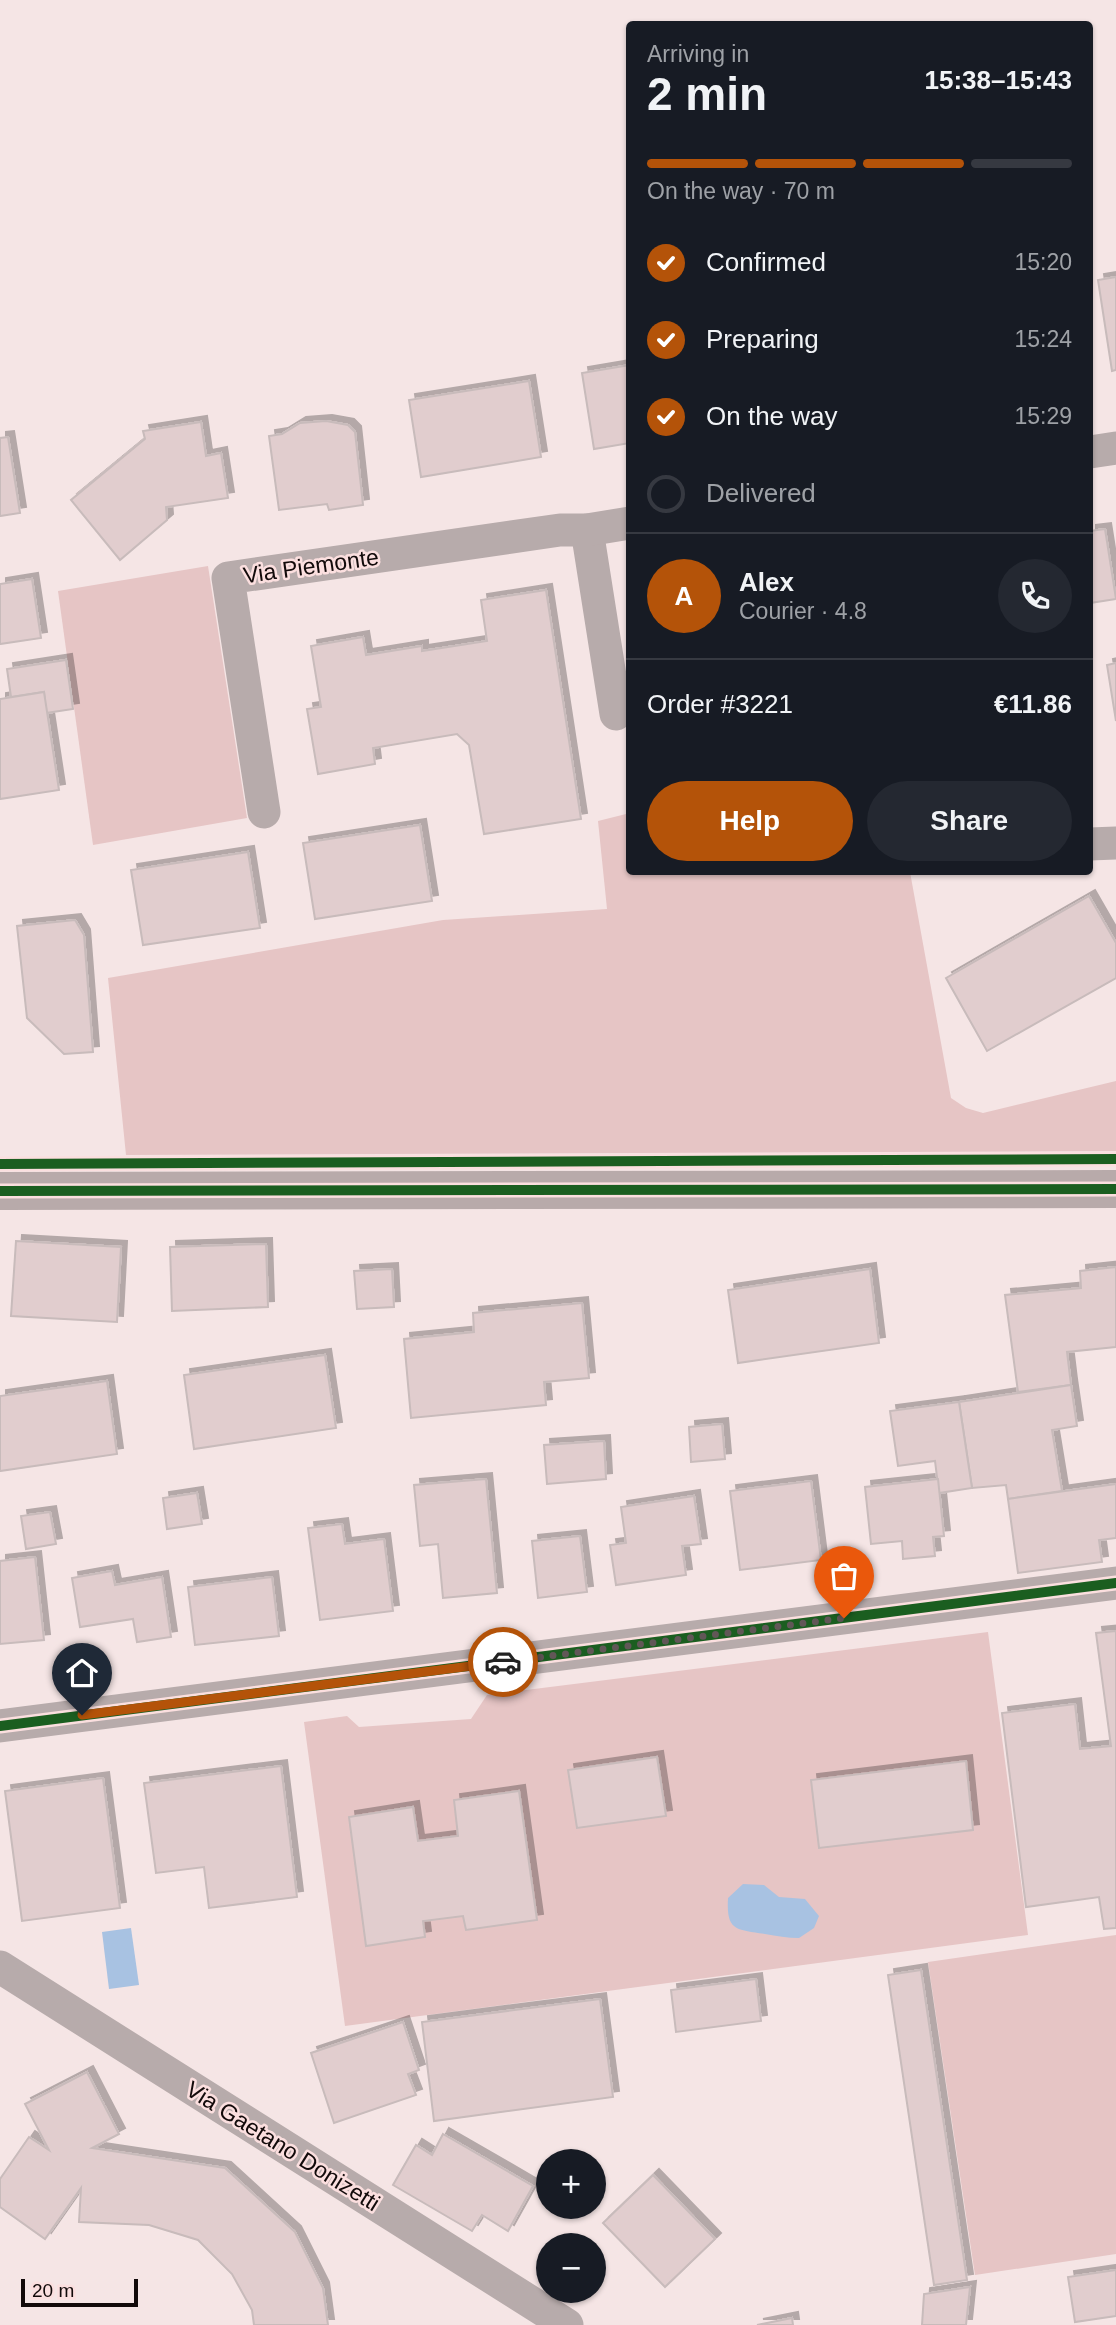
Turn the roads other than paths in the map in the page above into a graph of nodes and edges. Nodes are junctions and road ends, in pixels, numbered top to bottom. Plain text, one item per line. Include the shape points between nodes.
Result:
1 (1116, 448) edge
2 (1093, 452) edge
3 (626, 524) edge
4 (587, 530) junction
5 (616, 714) dead end
6 (264, 812) dead end
7 (1116, 843) edge
8 (1093, 844) edge
9 (1116, 1189) edge
10 (0, 1191) edge
11 (1116, 1583) edge
12 (0, 1726) edge
13 (0, 1967) edge
14 (567, 2325) edge

1 - 2 street
3 - 4 street, Via Piemonte
4 - 5 street
4 - 6 street, Via Piemonte via 560,530 228,578
7 - 8 street
9 - 10 street
11 - 12 street
13 - 14 street, Via Gaetano Donizetti

